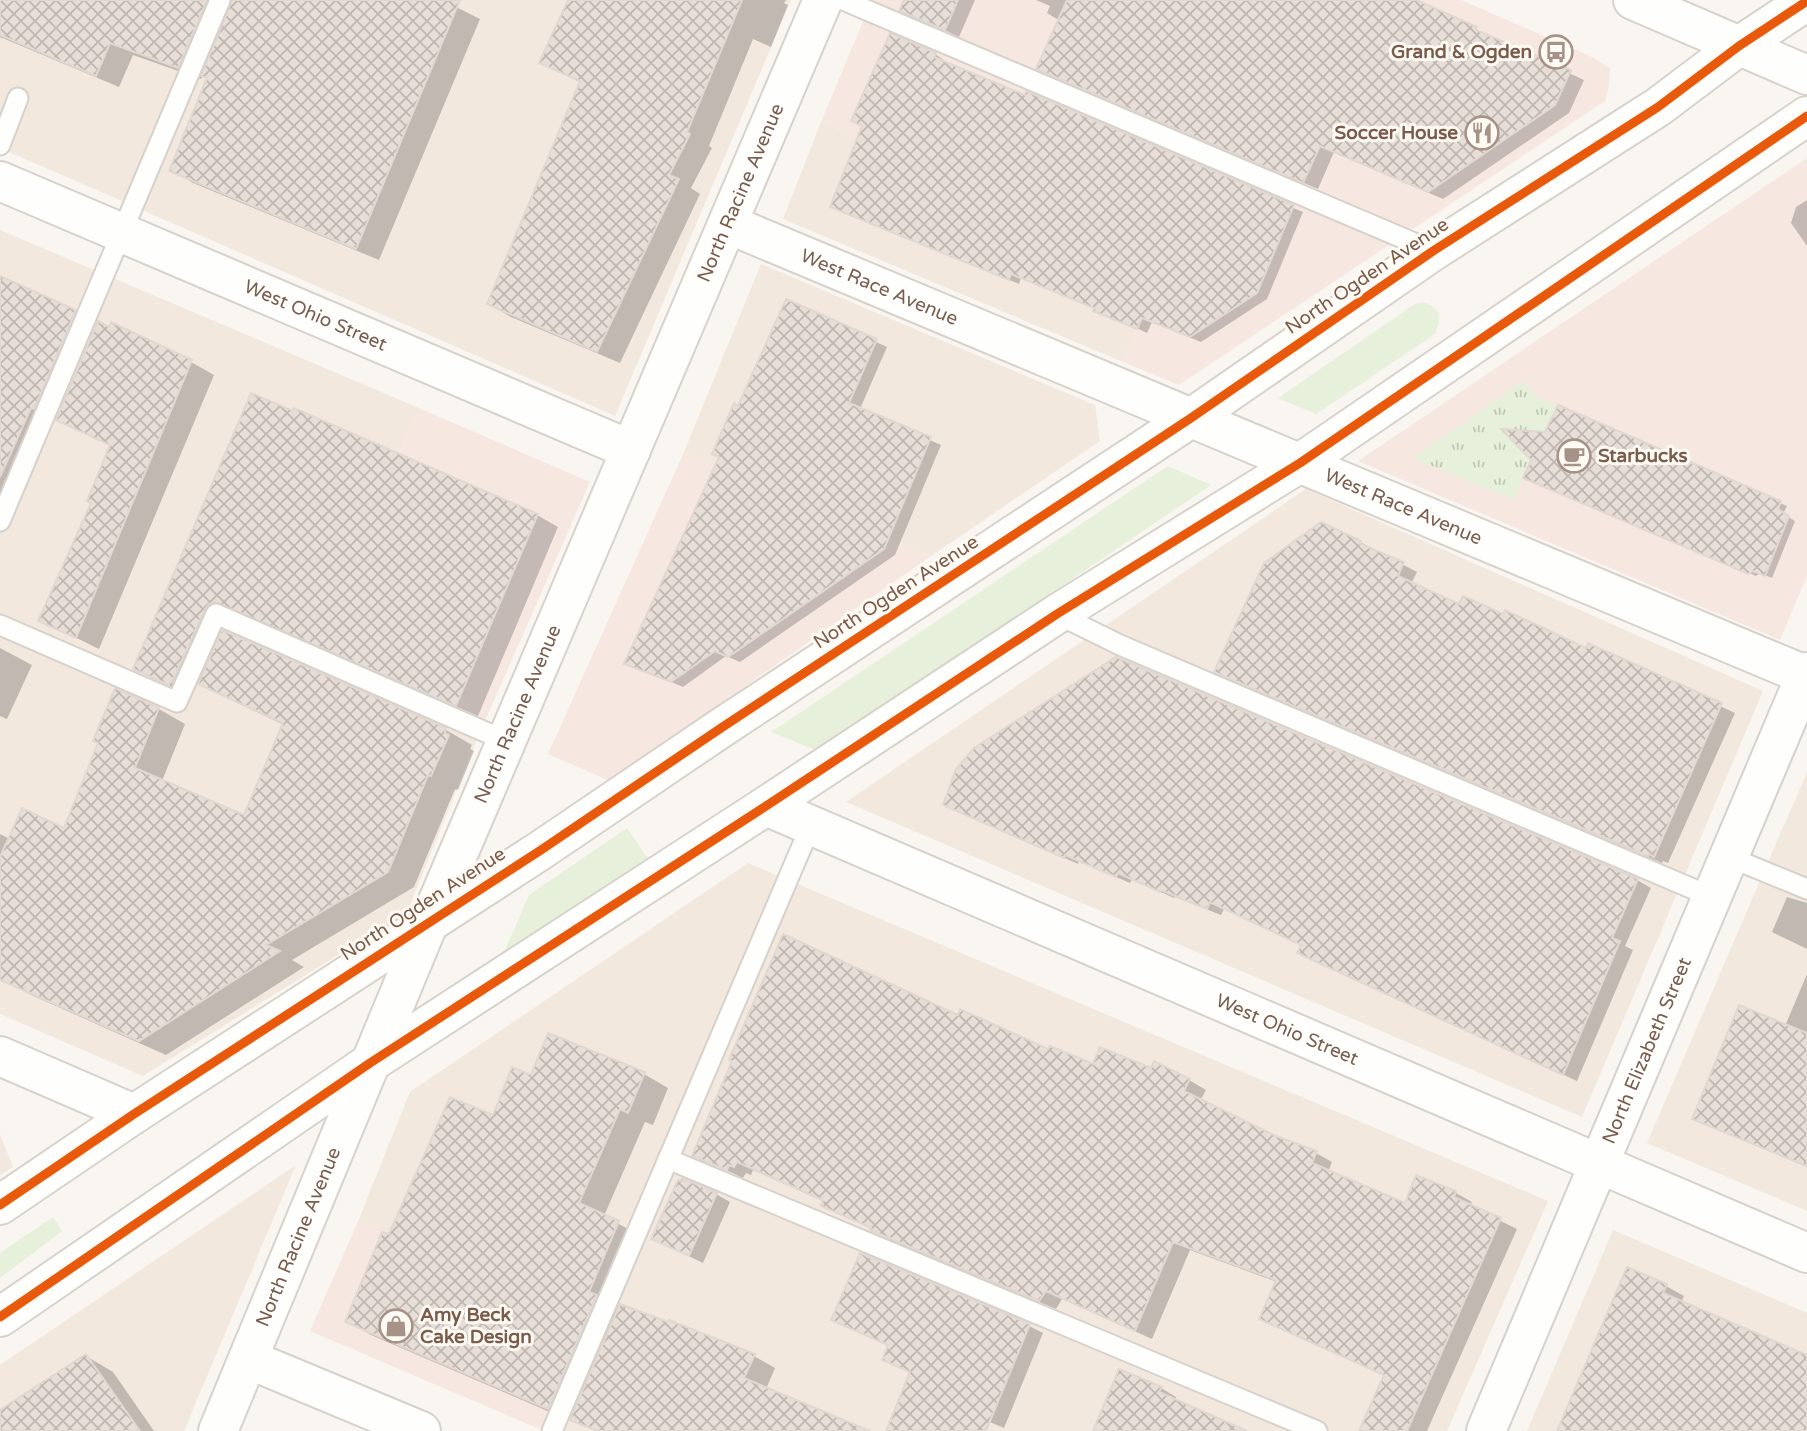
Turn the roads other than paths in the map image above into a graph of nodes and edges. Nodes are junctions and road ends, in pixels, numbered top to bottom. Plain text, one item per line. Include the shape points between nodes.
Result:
1 (220, 0) edge
2 (823, 0) edge
3 (843, 0) edge
4 (1633, 0) edge
5 (1807, 1) edge
6 (1739, 46) junction
7 (1807, 75) edge
8 (18, 98) dead end
9 (1807, 116) edge
10 (0, 145) edge
11 (0, 181) edge
12 (728, 224) junction
13 (122, 234) junction
14 (1433, 251) junction
15 (1191, 418) junction
16 (631, 450) junction
17 (1300, 463) junction
18 (0, 522) edge
19 (1057, 614) junction
20 (0, 625) edge
21 (1806, 673) edge
22 (506, 741) junction
23 (766, 806) junction
24 (811, 825) junction
25 (1729, 857) junction
26 (1807, 889) edge
27 (1712, 897) junction
28 (429, 922) junction
29 (0, 1056) edge
30 (370, 1063) junction
31 (134, 1114) junction
32 (668, 1159) junction
33 (1600, 1164) junction
34 (0, 1205) edge
35 (1807, 1253) edge
36 (0, 1317) edge
37 (248, 1359) junction
38 (218, 1431) edge
39 (421, 1431) edge
40 (552, 1431) edge
41 (1317, 1431) edge
42 (1486, 1431) edge

1 - 13 lane
2 - 12 street, North Racine Avenue
3 - 14 lane
4 - 6 street
5 - 6 street, North Ogden Avenue
6 - 7 street
6 - 14 street, North Ogden Avenue via 1658,107
8 - 10 lane
9 - 17 street
11 - 13 street, West Ohio Street
12 - 15 street, West Race Avenue
12 - 16 street, North Racine Avenue
13 - 16 street, West Ohio Street
13 - 18 lane
14 - 15 street, North Ogden Avenue
15 - 17 street, West Race Avenue
15 - 28 street, North Ogden Avenue
16 - 22 street, North Racine Avenue
17 - 19 street
17 - 21 street, West Race Avenue
19 - 23 street
19 - 27 lane
20 - 22 lane via 177,702 216,614
21 - 25 street, North Elizabeth Street
22 - 28 street, North Racine Avenue
23 - 24 street, West Ohio Street
23 - 30 street
24 - 32 lane
24 - 33 street, West Ohio Street
25 - 26 lane
25 - 27 street, North Elizabeth Street
27 - 33 street, North Elizabeth Street
28 - 30 street, North Racine Avenue
28 - 31 street, North Ogden Avenue
29 - 31 street
30 - 36 street
30 - 37 street, North Racine Avenue
31 - 34 street, North Ogden Avenue
32 - 40 lane
32 - 41 lane
33 - 35 street, West Ohio Street
33 - 42 street, North Elizabeth Street
37 - 38 street, North Racine Avenue
37 - 39 street

